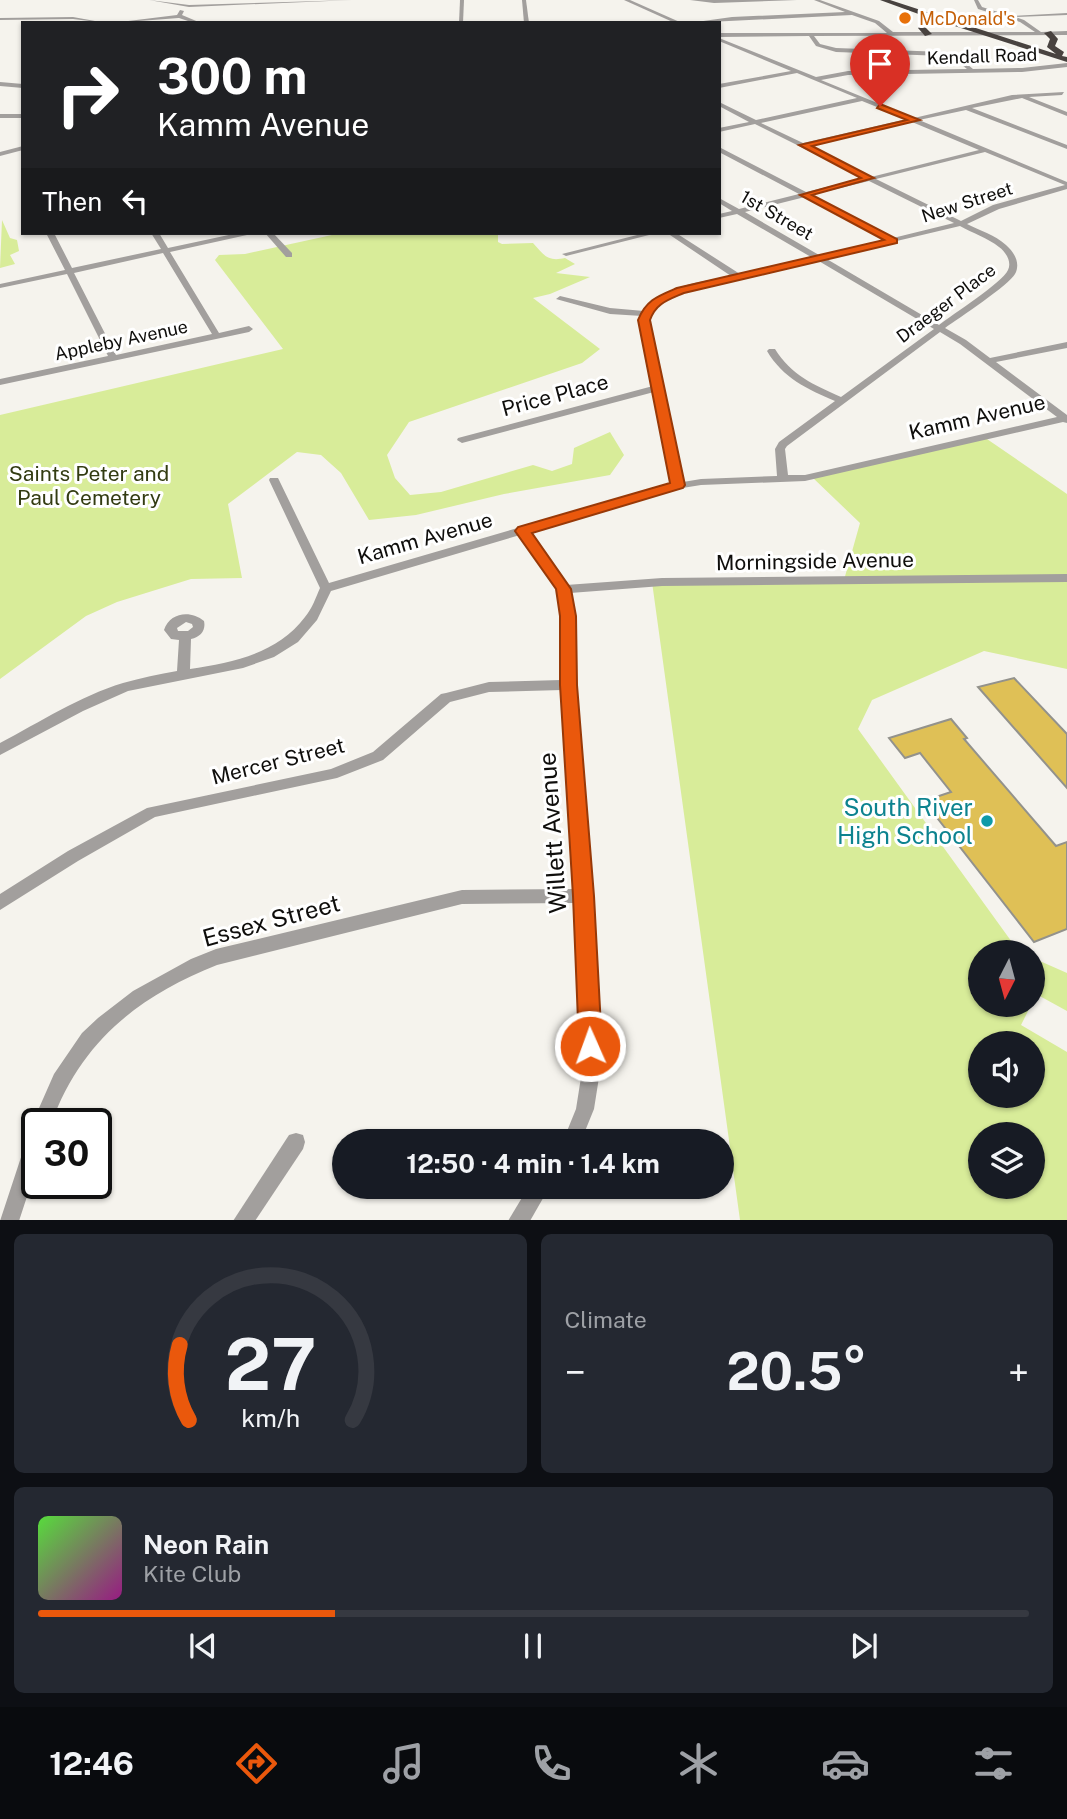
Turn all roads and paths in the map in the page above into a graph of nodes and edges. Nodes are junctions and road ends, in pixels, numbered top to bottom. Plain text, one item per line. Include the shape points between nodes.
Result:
1 (150, 0) edge
2 (342, 0) edge
3 (350, 0) edge
4 (462, 0) edge
5 (524, 0) edge
6 (626, 0) edge
7 (692, 0) edge
8 (795, 0) edge
9 (816, 0) edge
10 (883, 0) edge
11 (895, 0) edge
12 (976, 0) edge
13 (259, 1) edge
14 (189, 6) junction
15 (853, 13) junction
16 (1067, 14) edge
17 (926, 15) junction
18 (179, 16) junction
19 (1009, 17) junction
20 (0, 19) edge
21 (92, 21) edge
22 (133, 21) edge
23 (193, 21) edge
24 (461, 21) edge
25 (527, 21) edge
26 (675, 21) edge
27 (704, 21) edge
28 (1044, 33) junction
29 (1067, 33) edge
30 (810, 34) junction
31 (892, 34) junction
32 (928, 34) junction
33 (985, 34) junction
34 (998, 34) junction
35 (721, 37) edge
36 (721, 38) edge
37 (1065, 59) edge
38 (972, 71) junction
39 (796, 72) junction
40 (906, 72) junction
41 (814, 79) junction
42 (916, 81) dead end
43 (0, 84) edge
44 (21, 84) edge
45 (721, 86) edge
46 (1062, 93) dead end
47 (1020, 96) junction
48 (862, 99) junction
49 (721, 105) edge
50 (967, 108) junction
51 (1067, 114) edge
52 (0, 116) edge
53 (21, 116) edge
54 (916, 120) junction
55 (756, 122) junction
56 (721, 130) edge
57 (804, 145) junction
58 (1067, 147) edge
59 (21, 149) edge
60 (721, 150) edge
61 (987, 150) junction
62 (0, 154) edge
63 (870, 178) junction
64 (1067, 186) edge
65 (804, 195) junction
66 (721, 201) edge
67 (739, 211) junction
68 (721, 216) edge
69 (961, 224) junction
70 (51, 235) edge
71 (156, 235) edge
72 (238, 235) edge
73 (271, 235) edge
74 (645, 235) edge
75 (674, 235) edge
76 (893, 241) junction
77 (167, 250) junction
78 (566, 254) dead end
79 (289, 255) dead end
80 (819, 257) junction
81 (71, 271) junction
82 (739, 277) junction
83 (0, 286) edge
84 (559, 299) dead end
85 (646, 314) junction
86 (249, 329) dead end
87 (940, 329) junction
88 (217, 336) junction
89 (1067, 345) edge
90 (772, 351) dead end
91 (113, 358) junction
92 (990, 362) junction
93 (0, 382) edge
94 (658, 388) junction
95 (841, 400) junction
96 (1066, 419) edge
97 (462, 440) dead end
98 (274, 480) dead end
99 (783, 480) junction
100 (678, 485) junction
101 (523, 531) junction
102 (1067, 578) edge
103 (326, 588) junction
104 (563, 589) junction
105 (185, 637) dead end
106 (183, 674) junction
107 (568, 685) junction
108 (0, 749) edge
109 (584, 896) junction
110 (0, 903) edge
111 (47, 1108) edge
112 (577, 1129) edge
113 (296, 1142) dead end
114 (21, 1184) edge
115 (532, 1199) edge
116 (9, 1220) edge
117 (243, 1220) edge
118 (517, 1220) edge

1 - 14 street
2 - 3 street
2 - 13 street
4 - 24 street
5 - 25 street
6 - 26 street
7 - 8 street
9 - 15 street
10 - 17 highway
11 - 34 highway
12 - 19 street via 981,8
13 - 14 street
14 - 18 street
15 - 27 street
15 - 31 street
16 - 19 street
17 - 32 highway via 933,20 922,28
17 - 33 highway
18 - 22 street
18 - 23 street
19 - 28 street
20 - 21 street
28 - 29 street
28 - 34 street
28 - 37 highway via 1054,39 1051,47
30 - 31 street
30 - 35 street
30 - 38 street via 818,45 830,49 938,53 955,57
31 - 32 street
32 - 33 street
33 - 34 street
33 - 37 highway
34 - 37 highway
36 - 39 street
37 - 38 street, Kendall Road via 1036,69
38 - 40 street, Kendall Road
39 - 41 street
39 - 45 street
40 - 41 street, Kendall Road
40 - 42 street
41 - 48 street
43 - 44 street
46 - 47 street
47 - 50 street
47 - 51 street
48 - 54 street
48 - 55 street
49 - 55 street
50 - 54 street
50 - 58 street
52 - 53 street
54 - 57 street
54 - 61 street
55 - 56 street
55 - 57 street
57 - 63 street
59 - 62 street
60 - 65 street
61 - 63 street
61 - 64 street
63 - 65 street
63 - 69 street, Draeger Place
64 - 69 street, New Street via 996,207
65 - 67 street
65 - 76 street
66 - 67 street, 1st Street
67 - 68 street
67 - 80 street, 1st Street
69 - 76 street, New Street
69 - 87 street, Draeger Place via 1006,248 1013,269
70 - 81 street
71 - 77 street
72 - 77 street
73 - 79 street
74 - 78 street
75 - 82 street
76 - 80 street, New Street
77 - 81 street
77 - 88 street
80 - 82 street, New Street
80 - 87 street, 1st Street
81 - 83 street
81 - 91 street
82 - 85 street, New Street via 670,293 652,304
84 - 85 street
85 - 94 street
86 - 88 street, Appleby Avenue
87 - 92 street, 1st Street
87 - 95 street, Draeger Place
88 - 91 street, Appleby Avenue
89 - 92 street
90 - 95 street via 784,371
91 - 93 street, Appleby Avenue
92 - 96 street, 1st Street
94 - 97 street, Price Place
94 - 100 street
95 - 99 street, Draeger Place via 783,444
96 - 99 street, Kamm Avenue
98 - 103 street
99 - 100 street, Kamm Avenue
100 - 101 street, Kamm Avenue
101 - 103 street, Kamm Avenue
101 - 104 street, Willett Avenue
102 - 104 street, Morningside Avenue via 662,582
103 - 106 street via 316,615 289,644 252,661
104 - 107 street, Willett Avenue via 568,616
105 - 106 street
106 - 108 street via 111,693
107 - 109 street, Willett Avenue
107 - 110 street, Mercer Street via 489,687 446,698 379,756 332,774 152,812
109 - 111 street, Essex Street via 462,897 191,966 100,1028 75,1056
109 - 112 street, Willett Avenue via 591,1071 586,1109
113 - 117 street
114 - 116 street
115 - 118 street

